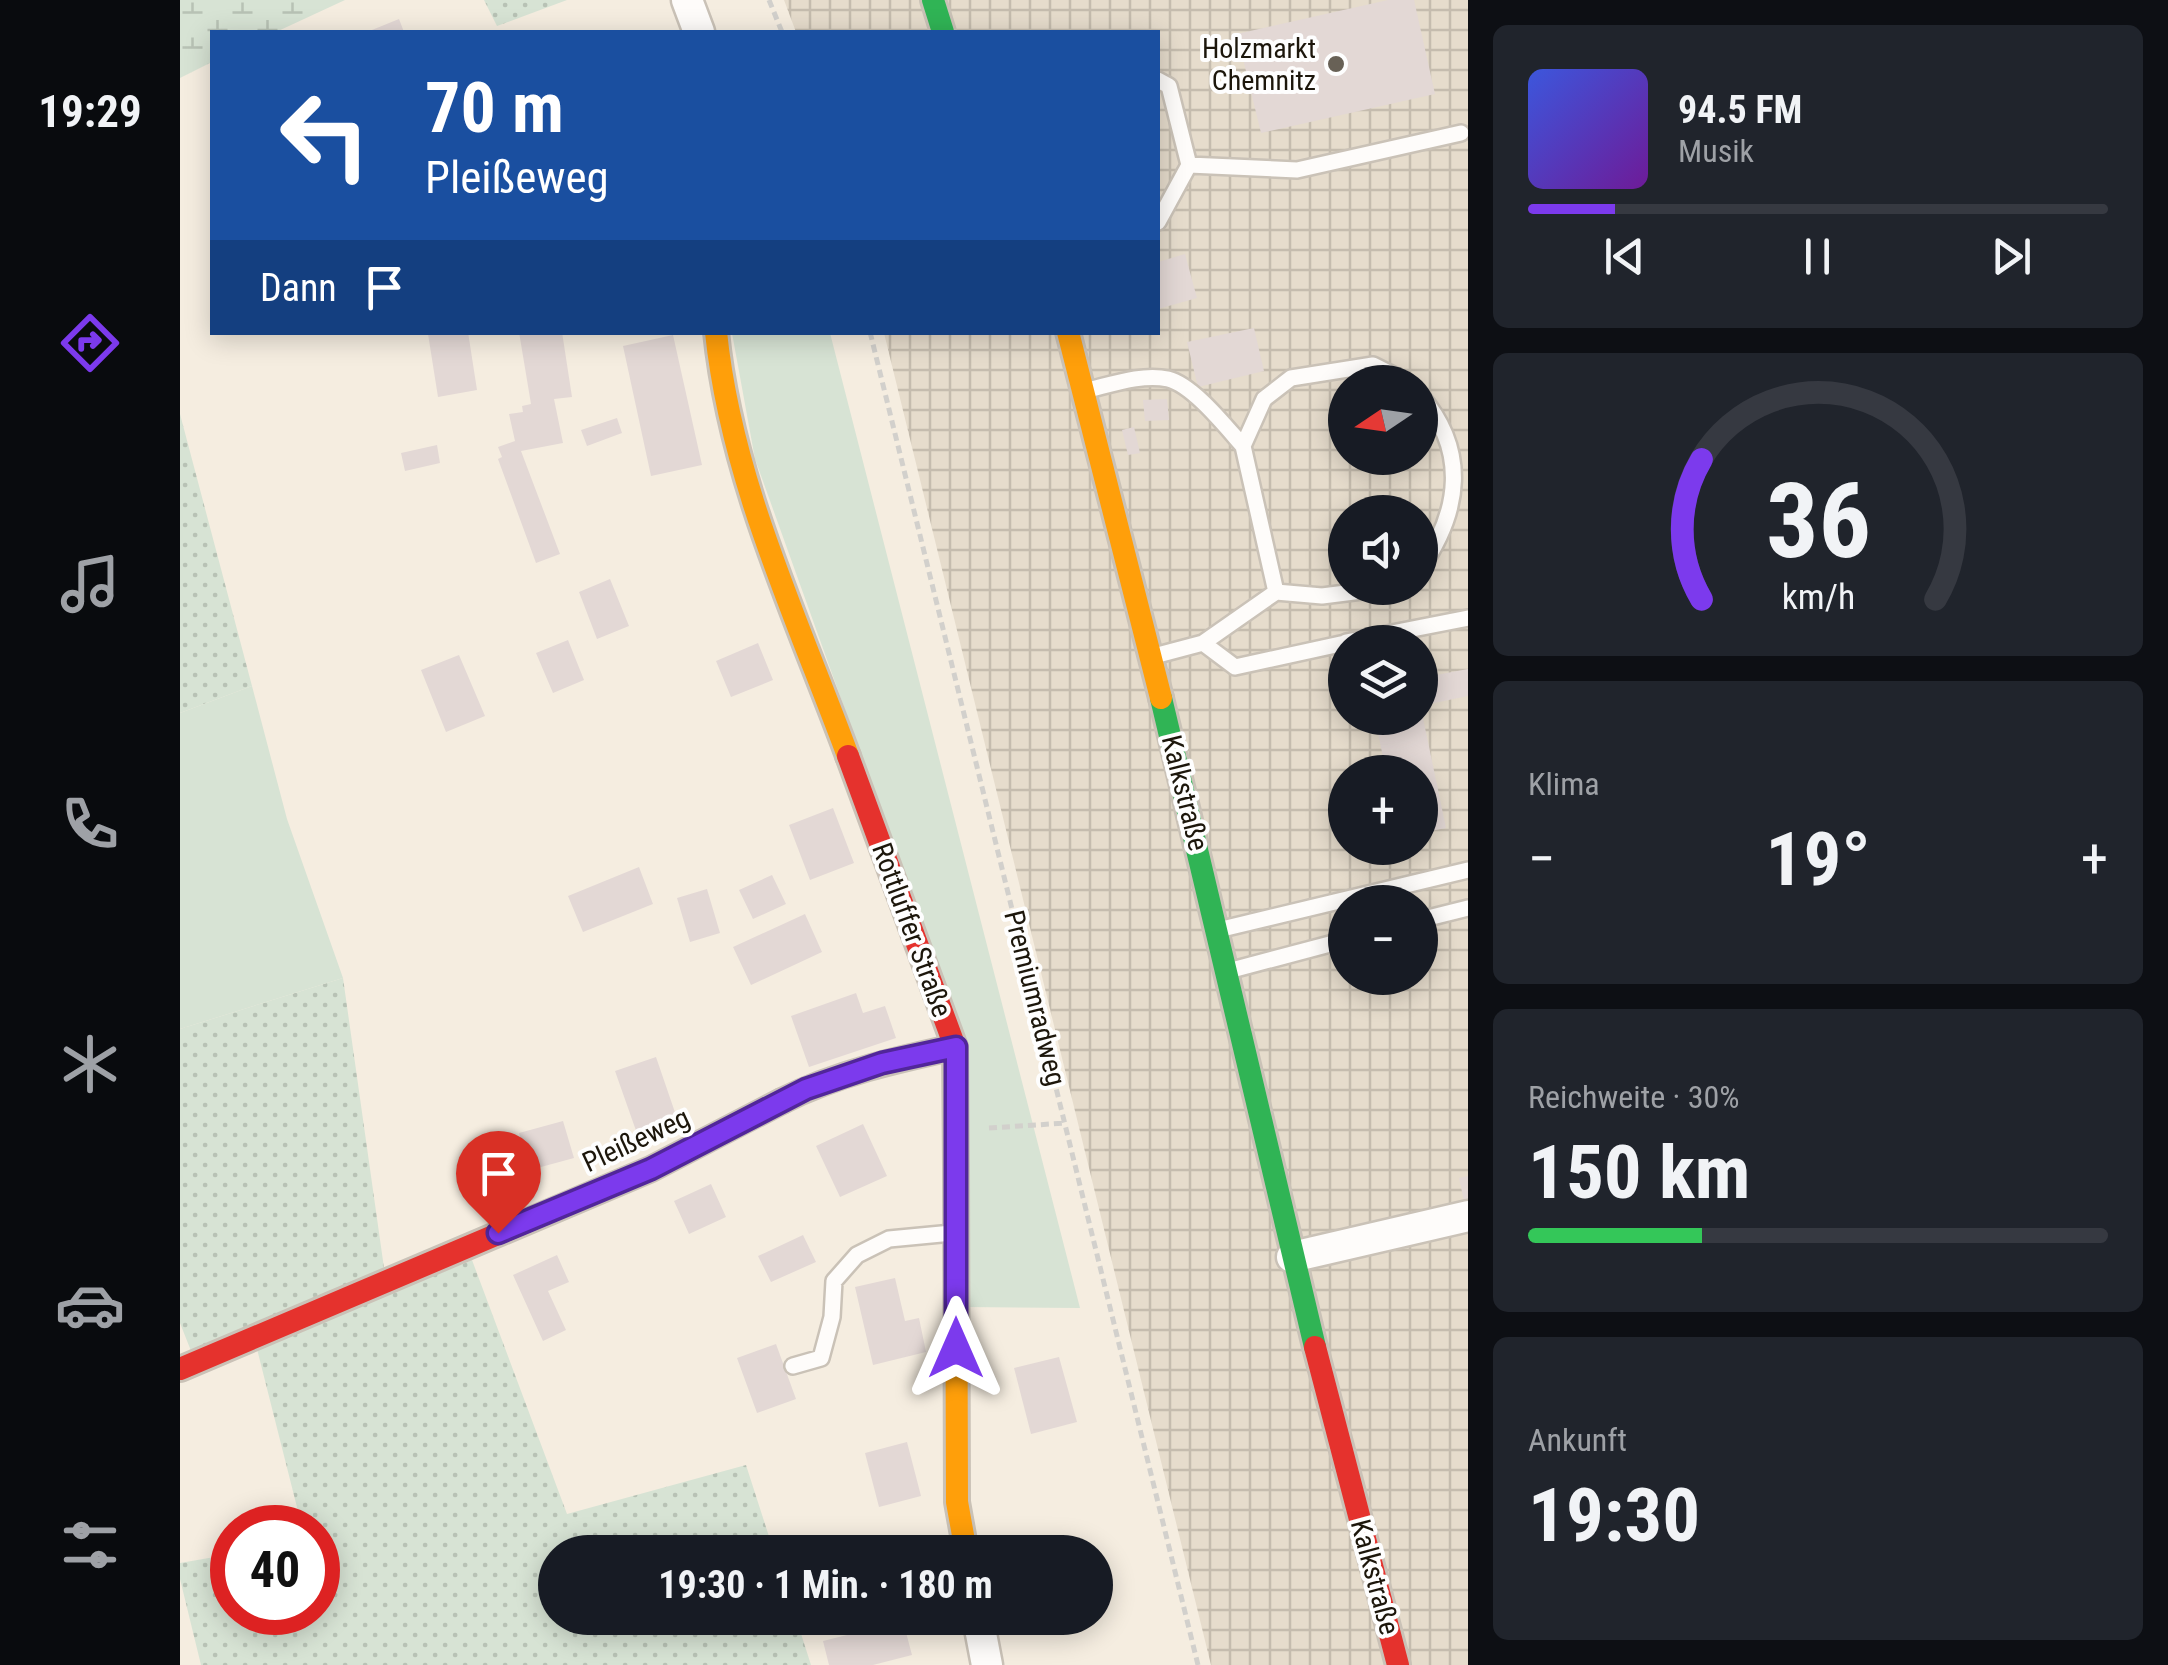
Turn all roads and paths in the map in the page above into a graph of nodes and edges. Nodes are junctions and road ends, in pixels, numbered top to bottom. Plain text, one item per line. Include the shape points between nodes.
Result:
1 (687, 0) edge
2 (769, 0) edge
3 (934, 0) edge
4 (698, 30) edge
5 (781, 30) edge
6 (942, 30) edge
7 (1160, 81) edge
8 (1462, 134) dead end
9 (1189, 165) junction
10 (1160, 218) edge
11 (716, 335) edge
12 (871, 335) edge
13 (1070, 335) edge
14 (1328, 372) edge
15 (1084, 391) junction
16 (1438, 417) edge
17 (1243, 446) junction
18 (1438, 541) edge
19 (1276, 592) junction
20 (1328, 595) edge
21 (1468, 618) edge
22 (1434, 625) edge
23 (1204, 642) junction
24 (1328, 647) edge
25 (1152, 656) junction
26 (1468, 870) edge
27 (1468, 908) edge
28 (1438, 916) edge
29 (1218, 930) junction
30 (1328, 944) edge
31 (1226, 971) junction
32 (956, 1047) junction
33 (1066, 1123) junction
34 (956, 1127) junction
35 (1468, 1216) edge
36 (956, 1232) junction
37 (1292, 1256) junction
38 (794, 1366) dead end
39 (180, 1369) edge
40 (963, 1535) edge
41 (981, 1635) edge
42 (987, 1665) edge
43 (1198, 1665) edge
44 (1398, 1665) edge

1 - 4 street
2 - 5 path
3 - 6 street
7 - 9 lane via 1168,86
8 - 9 lane via 1297,170
9 - 10 lane
11 - 32 street, Rottluffer Straße via 740,464
12 - 33 path, Premiumradweg
13 - 15 street, Kalkstraße
14 - 17 lane via 1291,378 1264,400
15 - 17 lane via 1154,377 1174,380
15 - 25 street, Kalkstraße
16 - 18 lane via 1454,456 1456,498
17 - 19 lane
19 - 20 lane
19 - 23 lane
21 - 22 lane
23 - 24 lane via 1235,667
23 - 25 lane
25 - 29 street, Kalkstraße
26 - 29 lane
27 - 28 lane
29 - 31 street, Kalkstraße
30 - 31 lane
31 - 37 street, Kalkstraße
32 - 34 street, Rottluffer Straße
32 - 39 street, Pleißeweg via 806,1089 651,1169
33 - 34 path
33 - 43 path, Premiumradweg
34 - 36 street, Rottluffer Straße
35 - 37 street
36 - 38 lane via 889,1240 857,1256 834,1281 821,1358
36 - 40 street, Rottluffer Straße via 957,1502
37 - 44 street, Kalkstraße
41 - 42 street

